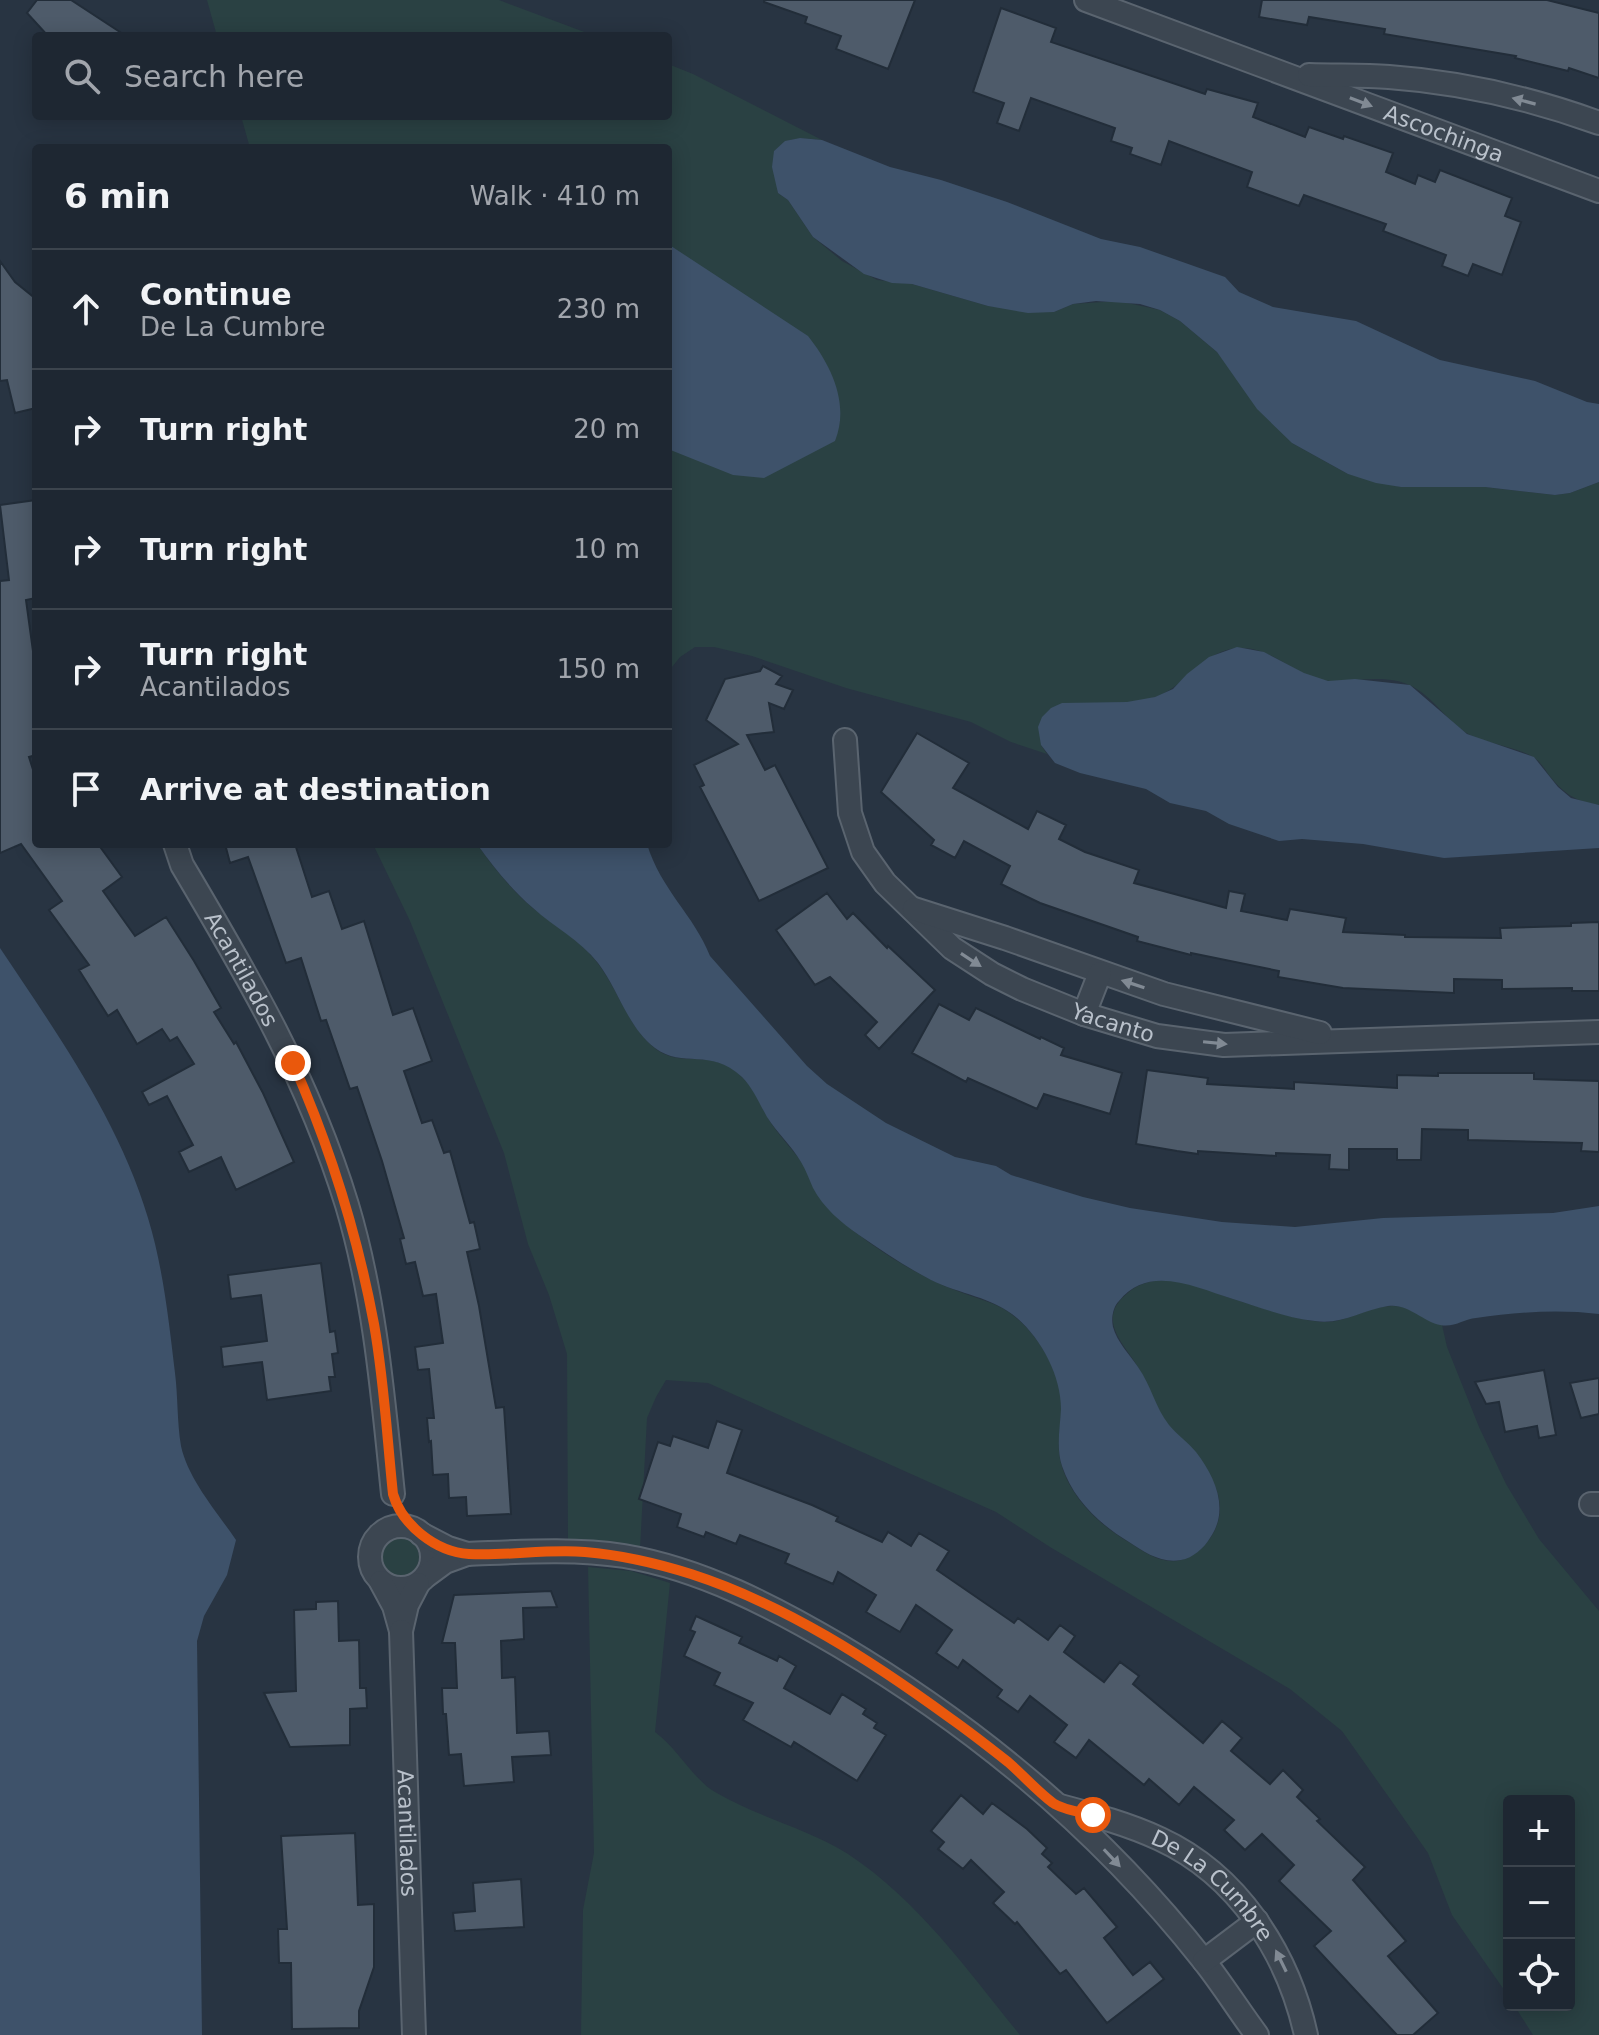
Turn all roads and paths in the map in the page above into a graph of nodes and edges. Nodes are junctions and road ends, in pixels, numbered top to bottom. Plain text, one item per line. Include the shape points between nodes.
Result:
1 (1086, 0) edge
2 (1288, 74) junction
3 (1599, 123) edge
4 (1599, 167) edge
5 (1595, 190) edge
6 (845, 740) dead end
7 (179, 855) edge
8 (913, 909) junction
9 (1100, 973) junction
10 (1084, 1014) junction
11 (1599, 1032) edge
12 (1344, 1039) junction
13 (393, 1494) junction
14 (418, 1531) junction
15 (380, 1533) junction
16 (467, 1554) junction
17 (422, 1580) junction
18 (381, 1582) junction
19 (401, 1631) junction
20 (1055, 1804) junction
21 (1257, 1921) junction
22 (1204, 1961) junction
23 (414, 2035) edge
24 (1257, 2035) edge
25 (1306, 2035) edge

1 - 2 street, Ascochinga
3 -> 2 street, Ascochinga via 1459,87 1390,77
2 -> 5 street, Ascochinga
4 - 5 street
6 - 8 street, Yacanto via 856,835 873,868
7 - 13 street, Acantilados via 268,1011 335,1168 374,1327
8 - 9 street, Yacanto
8 -> 10 street, Yacanto via 952,948 992,974
9 - 10 street
12 -> 9 street, Yacanto
10 -> 12 street, Yacanto via 1157,1036 1224,1045
11 - 12 street, Yacanto
13 - 14 street via 400,1512
13 - 15 street
14 - 15 street via 397,1526
14 - 16 street
14 - 17 street via 432,1558
15 - 18 street via 369,1558
16 - 17 street via 445,1562
16 - 20 street, De La Cumbre via 551,1551 625,1556 739,1592 885,1673 1008,1762
17 - 18 street via 399,1589
17 - 19 street via 407,1605
18 - 19 street
19 - 23 street, Acantilados
20 - 21 street, De La Cumbre via 1133,1827 1184,1852 1217,1877
20 -> 22 street, De La Cumbre via 1101,1846
21 - 22 street
25 -> 21 street, De La Cumbre via 1282,1960
22 - 24 street, De La Cumbre

